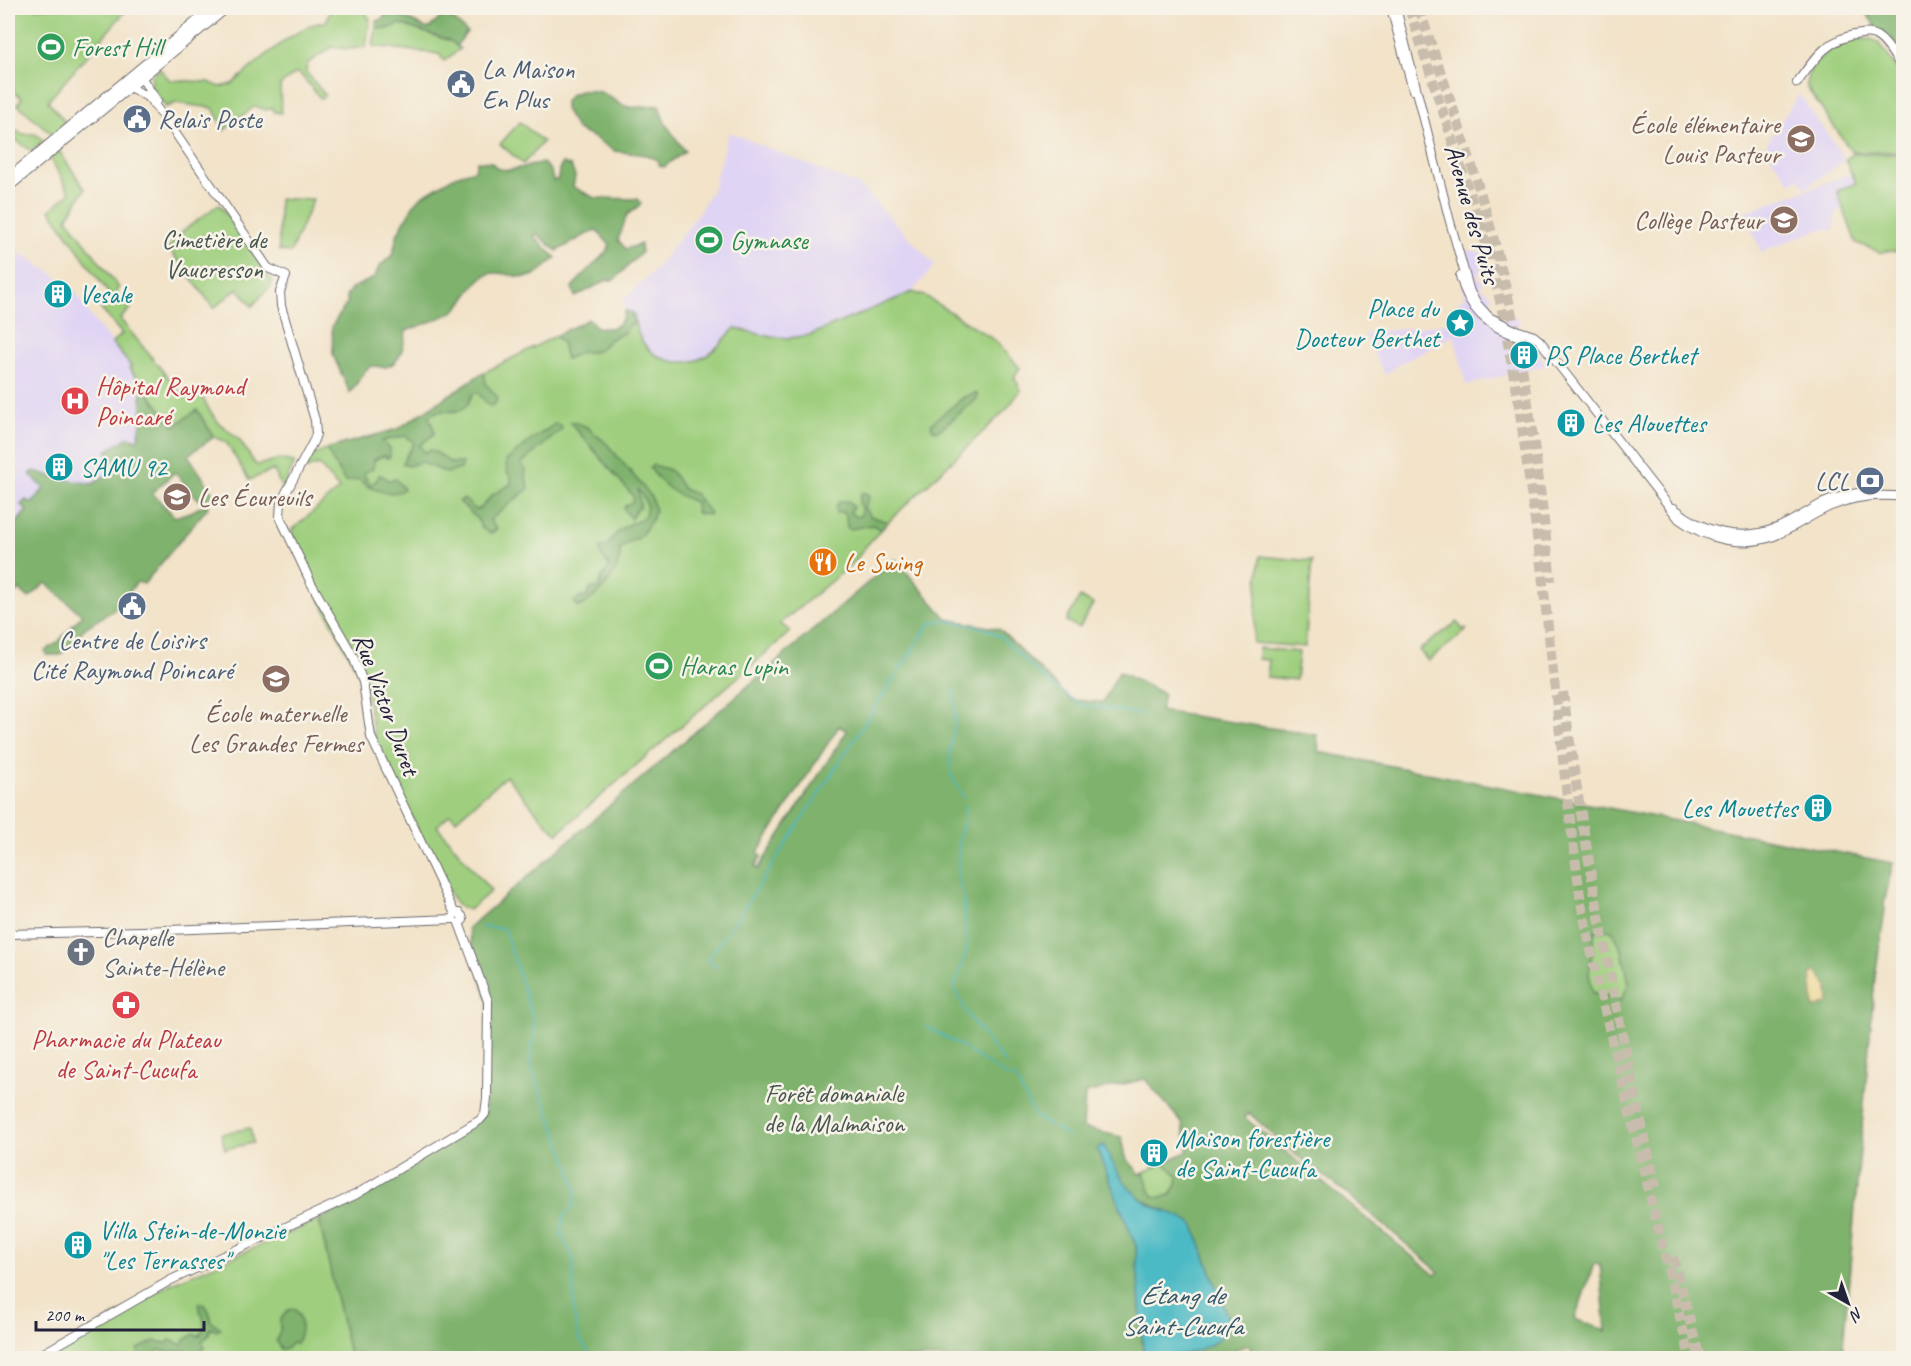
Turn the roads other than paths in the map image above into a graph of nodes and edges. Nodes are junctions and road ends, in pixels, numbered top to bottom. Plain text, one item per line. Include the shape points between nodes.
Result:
1 (213, 8) edge
2 (226, 8) edge
3 (1391, 8) edge
4 (1396, 8) edge
5 (1408, 64) junction
6 (1904, 70) edge
7 (140, 75) junction
8 (1797, 83) dead end
9 (133, 86) junction
10 (169, 124) junction
11 (8, 180) edge
12 (8, 187) edge
13 (1904, 495) edge
14 (456, 919) junction
15 (8, 934) edge
16 (35, 1359) edge

1 - 7 main road
2 - 7 main road
3 - 5 street, Avenue des Puits
4 - 5 street, Avenue des Puits
5 - 13 street, Avenue des Puits via 1466,297 1495,327 1532,341 1560,369 1668,504 1712,530 1742,535 1775,529 1823,503 1848,495 1873,491
6 - 8 street via 1877,35 1856,34 1834,41 1822,50
7 - 9 main road
7 - 10 street
9 - 10 street
9 - 11 main road via 36,154
9 - 12 main road
10 - 14 street, Rue Victor Duret via 268,268 286,276 280,306 316,434 279,509 281,520 352,654 363,682 371,737
14 - 15 street
14 - 16 street, Rue Victor Duret via 488,1001 487,1098 480,1120 355,1195 171,1280

